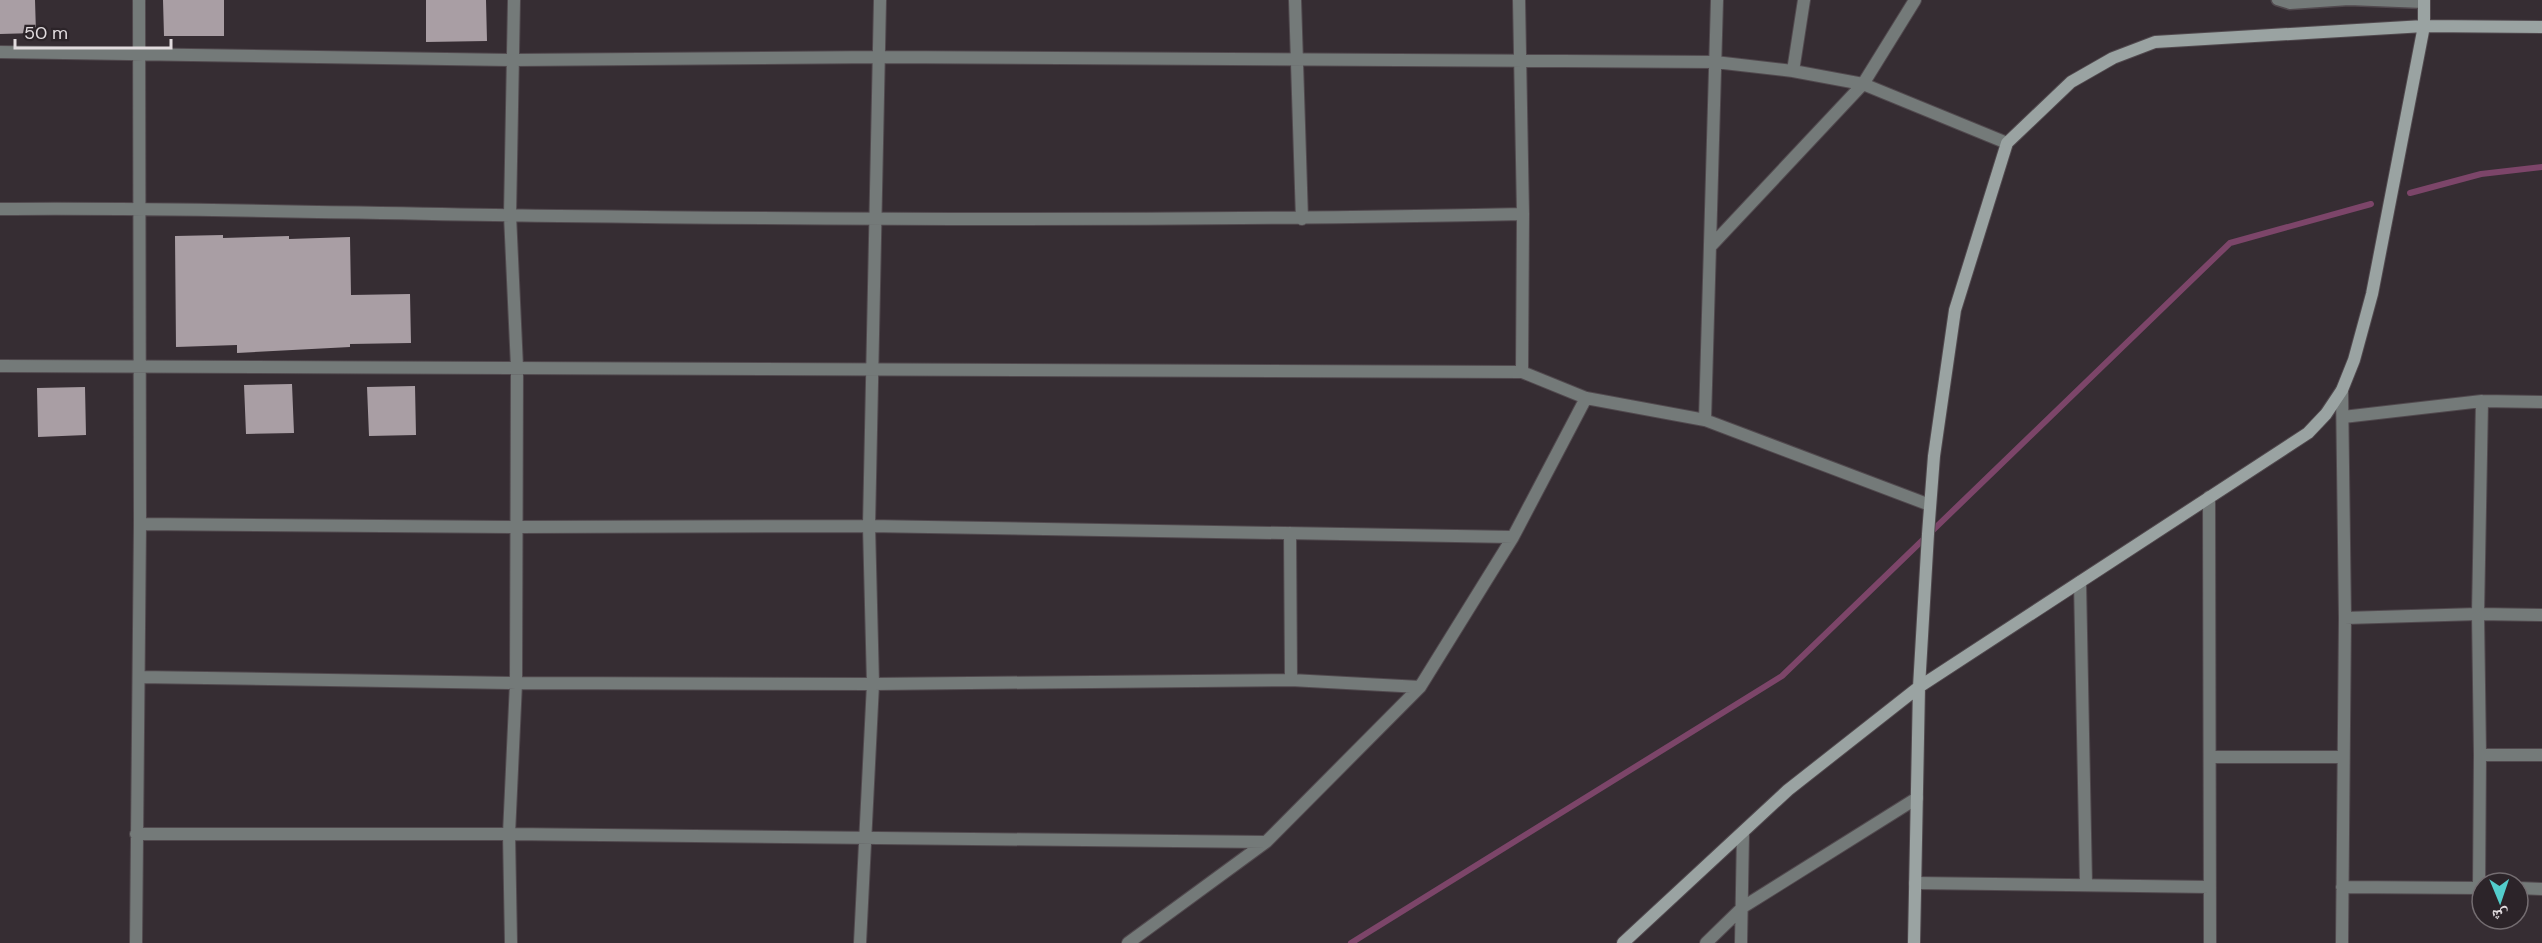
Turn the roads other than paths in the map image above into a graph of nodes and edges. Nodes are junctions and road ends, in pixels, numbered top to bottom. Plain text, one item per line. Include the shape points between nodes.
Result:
1 (139, 0) edge
2 (514, 0) edge
3 (880, 0) edge
4 (1295, 0) edge
5 (1519, 0) edge
6 (1718, 0) edge
7 (1804, 0) edge
8 (1915, 0) edge
9 (2277, 0) edge
10 (2424, 2) edge
11 (2424, 27) junction
12 (2542, 27) edge
13 (0, 52) edge
14 (139, 52) junction
15 (881, 57) junction
16 (1297, 58) junction
17 (1520, 59) junction
18 (513, 60) junction
19 (1715, 62) junction
20 (1793, 71) junction
21 (1863, 84) junction
22 (2007, 143) junction
23 (141, 208) junction
24 (0, 209) edge
25 (1524, 214) junction
26 (510, 216) junction
27 (1302, 219) junction
28 (876, 220) junction
29 (1710, 248) junction
30 (0, 366) edge
31 (139, 366) junction
32 (517, 367) junction
33 (873, 369) junction
34 (1522, 372) junction
35 (2342, 390) junction
36 (1586, 398) junction
37 (2482, 401) junction
38 (2542, 402) edge
39 (2343, 417) junction
40 (1705, 420) junction
41 (2209, 497) junction
42 (1930, 505) junction
43 (140, 524) junction
44 (869, 526) junction
45 (516, 527) junction
46 (1290, 533) junction
47 (1513, 537) junction
48 (2080, 582) junction
49 (2478, 614) junction
50 (2542, 615) edge
51 (2345, 618) junction
52 (139, 677) junction
53 (1291, 680) junction
54 (516, 683) junction
55 (873, 684) junction
56 (1420, 687) junction
57 (1919, 687) junction
58 (2480, 755) junction
59 (2542, 756) edge
60 (2210, 757) junction
61 (2343, 757) junction
62 (1917, 798) junction
63 (1743, 833) junction
64 (136, 834) junction
65 (509, 834) junction
66 (867, 838) junction
67 (1266, 842) junction
68 (2481, 871) edge
69 (1915, 883) junction
70 (2086, 884) junction
71 (2342, 886) junction
72 (2210, 887) junction
73 (2470, 888) edge
74 (1743, 907) junction
75 (136, 943) edge
76 (511, 943) edge
77 (860, 943) edge
78 (1128, 943) edge
79 (1623, 943) edge
80 (1706, 943) edge
81 (1741, 943) edge
82 (1914, 943) edge
83 (2210, 943) edge
84 (2342, 943) edge

1 - 14 street
2 - 18 street
3 - 15 street
4 - 16 street
5 - 17 street
6 - 19 street
7 - 20 street
8 - 21 street
9 - 10 lane via 2290,4 2349,0
10 - 11 street
11 - 12 street
11 - 22 street via 2155,42 2113,58 2071,82
11 - 35 street via 2372,294
13 - 14 street
14 - 18 street
14 - 23 street
15 - 16 street
15 - 18 street
15 - 28 street
16 - 17 street
16 - 27 street
17 - 19 street
17 - 25 street
18 - 26 street
19 - 20 street
19 - 29 street
20 - 21 street
21 - 22 street
21 - 29 street
22 - 42 street via 1955,310
23 - 24 street
23 - 26 street
23 - 31 street
25 - 27 street
25 - 34 street
26 - 28 street
26 - 32 street
27 - 28 street
28 - 33 street
29 - 40 street
30 - 31 street
31 - 32 street
31 - 43 street
32 - 33 street
32 - 45 street
33 - 34 street
33 - 44 street
34 - 36 street
35 - 39 street
35 - 41 street via 2308,433
36 - 40 street
36 - 47 street
37 - 38 street
37 - 39 street
37 - 49 street
39 - 51 street
40 - 42 street
41 - 48 street
41 - 60 street
42 - 57 street
43 - 45 street
43 - 52 street
44 - 45 street
44 - 46 street
44 - 55 street
45 - 54 street
46 - 47 street
46 - 53 street
47 - 56 street
48 - 57 street
48 - 70 street
49 - 50 street
49 - 51 street
49 - 58 street
51 - 61 street
52 - 54 street
52 - 64 street
53 - 55 street
53 - 56 street
54 - 55 street
54 - 65 street
55 - 66 street
56 - 67 street
57 - 62 street
57 - 63 street via 1788,790
58 - 59 street
58 - 68 street
60 - 61 street
60 - 72 street
61 - 71 street
62 - 69 street
62 - 74 street
63 - 74 street
63 - 79 street
64 - 65 street
64 - 75 street
65 - 66 street
65 - 76 street
66 - 67 street
66 - 77 street
67 - 78 street
69 - 70 street
69 - 82 street
70 - 72 street
71 - 73 street
71 - 84 street
72 - 83 street
74 - 80 street
74 - 81 street

